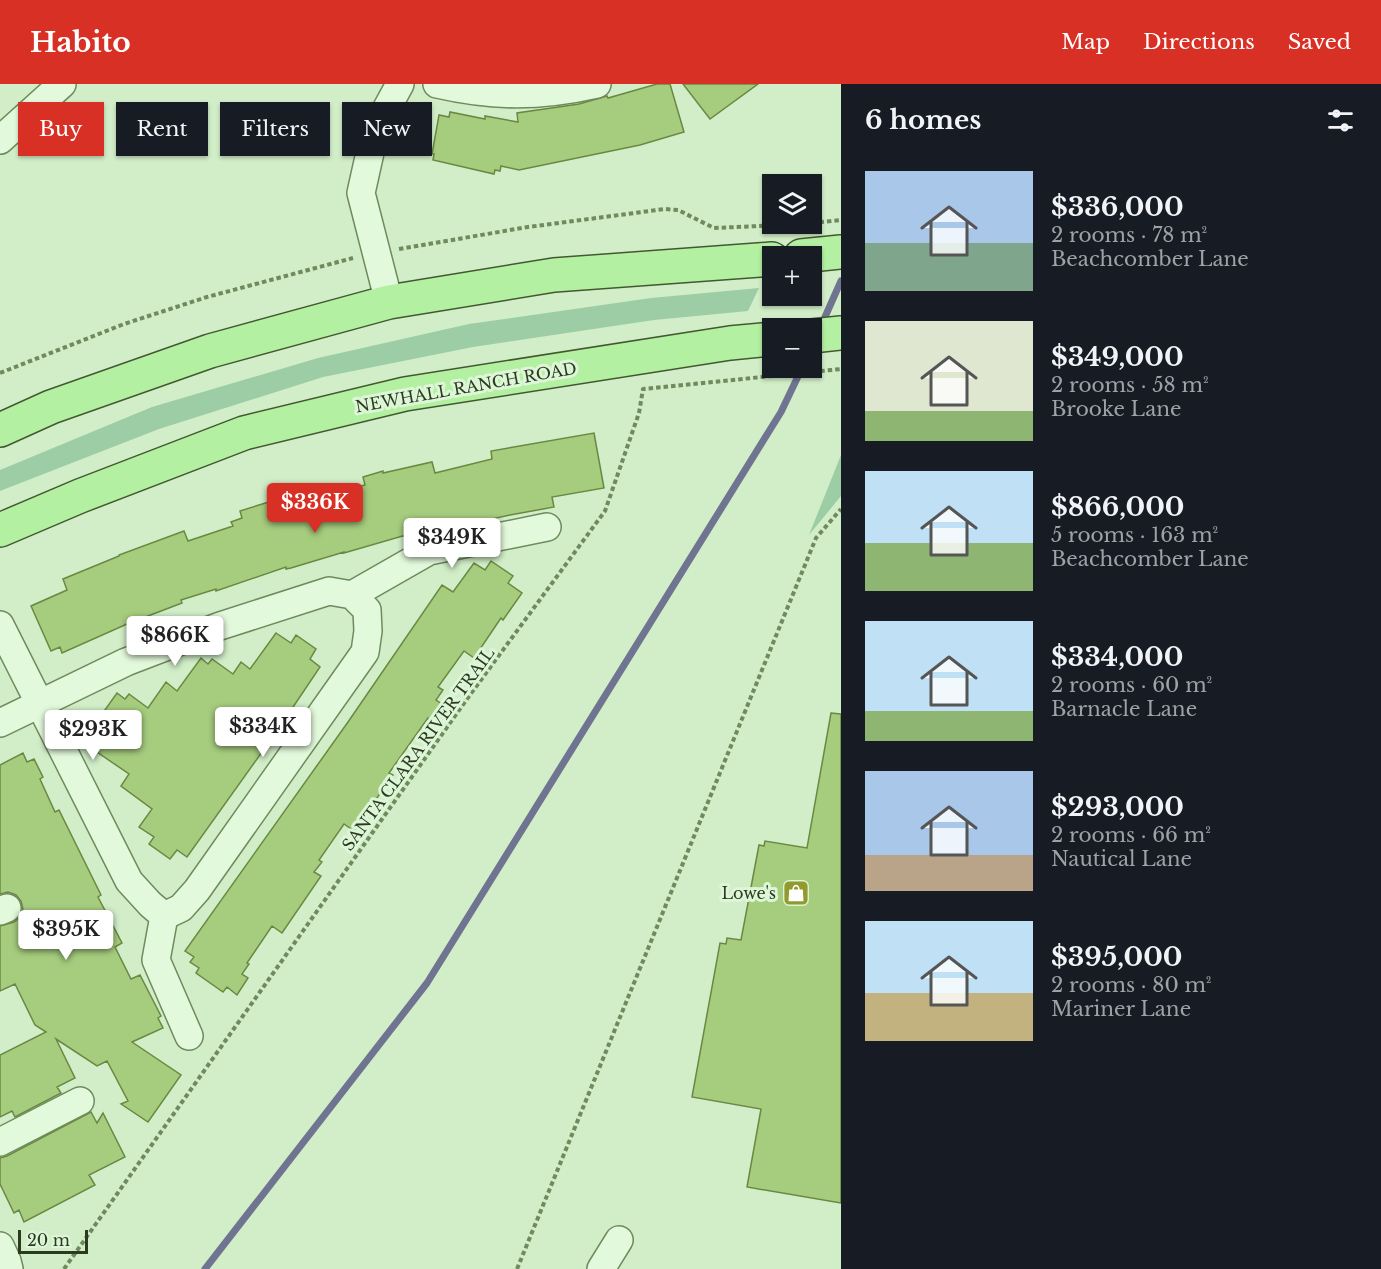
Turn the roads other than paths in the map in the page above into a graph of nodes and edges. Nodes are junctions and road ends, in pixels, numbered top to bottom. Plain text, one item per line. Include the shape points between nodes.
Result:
1 (62, 84) edge
2 (400, 84) edge
3 (437, 84) edge
4 (597, 84) edge
5 (0, 140) edge
6 (841, 252) edge
7 (822, 254) edge
8 (762, 260) edge
9 (389, 302) junction
10 (841, 333) edge
11 (822, 335) edge
12 (762, 340) edge
13 (0, 430) edge
14 (547, 527) dead end
15 (0, 530) edge
16 (352, 595) junction
17 (0, 625) edge
18 (39, 704) junction
19 (0, 723) edge
20 (164, 916) junction
21 (189, 1036) dead end
22 (80, 1101) dead end
23 (0, 1142) edge
24 (619, 1240) dead end
25 (0, 1246) edge
26 (9, 1269) edge
27 (601, 1269) edge

1 - 5 street
2 - 9 street via 375,130 361,193
3 - 4 street via 516,95
6 - 7 main road
8 - 9 main road via 554,275
9 - 13 main road via 210,351 51,407
10 - 11 main road
12 - 15 main road, NEWHALL RANCH ROAD via 405,394 244,433
14 - 16 street via 429,551
16 - 18 street via 329,591 220,626 126,662
16 - 20 street via 367,610 365,652 197,890 181,908
17 - 18 street
18 - 19 street
18 - 20 street via 129,881
20 - 21 street via 156,960
22 - 23 street
24 - 27 street
25 - 26 street

